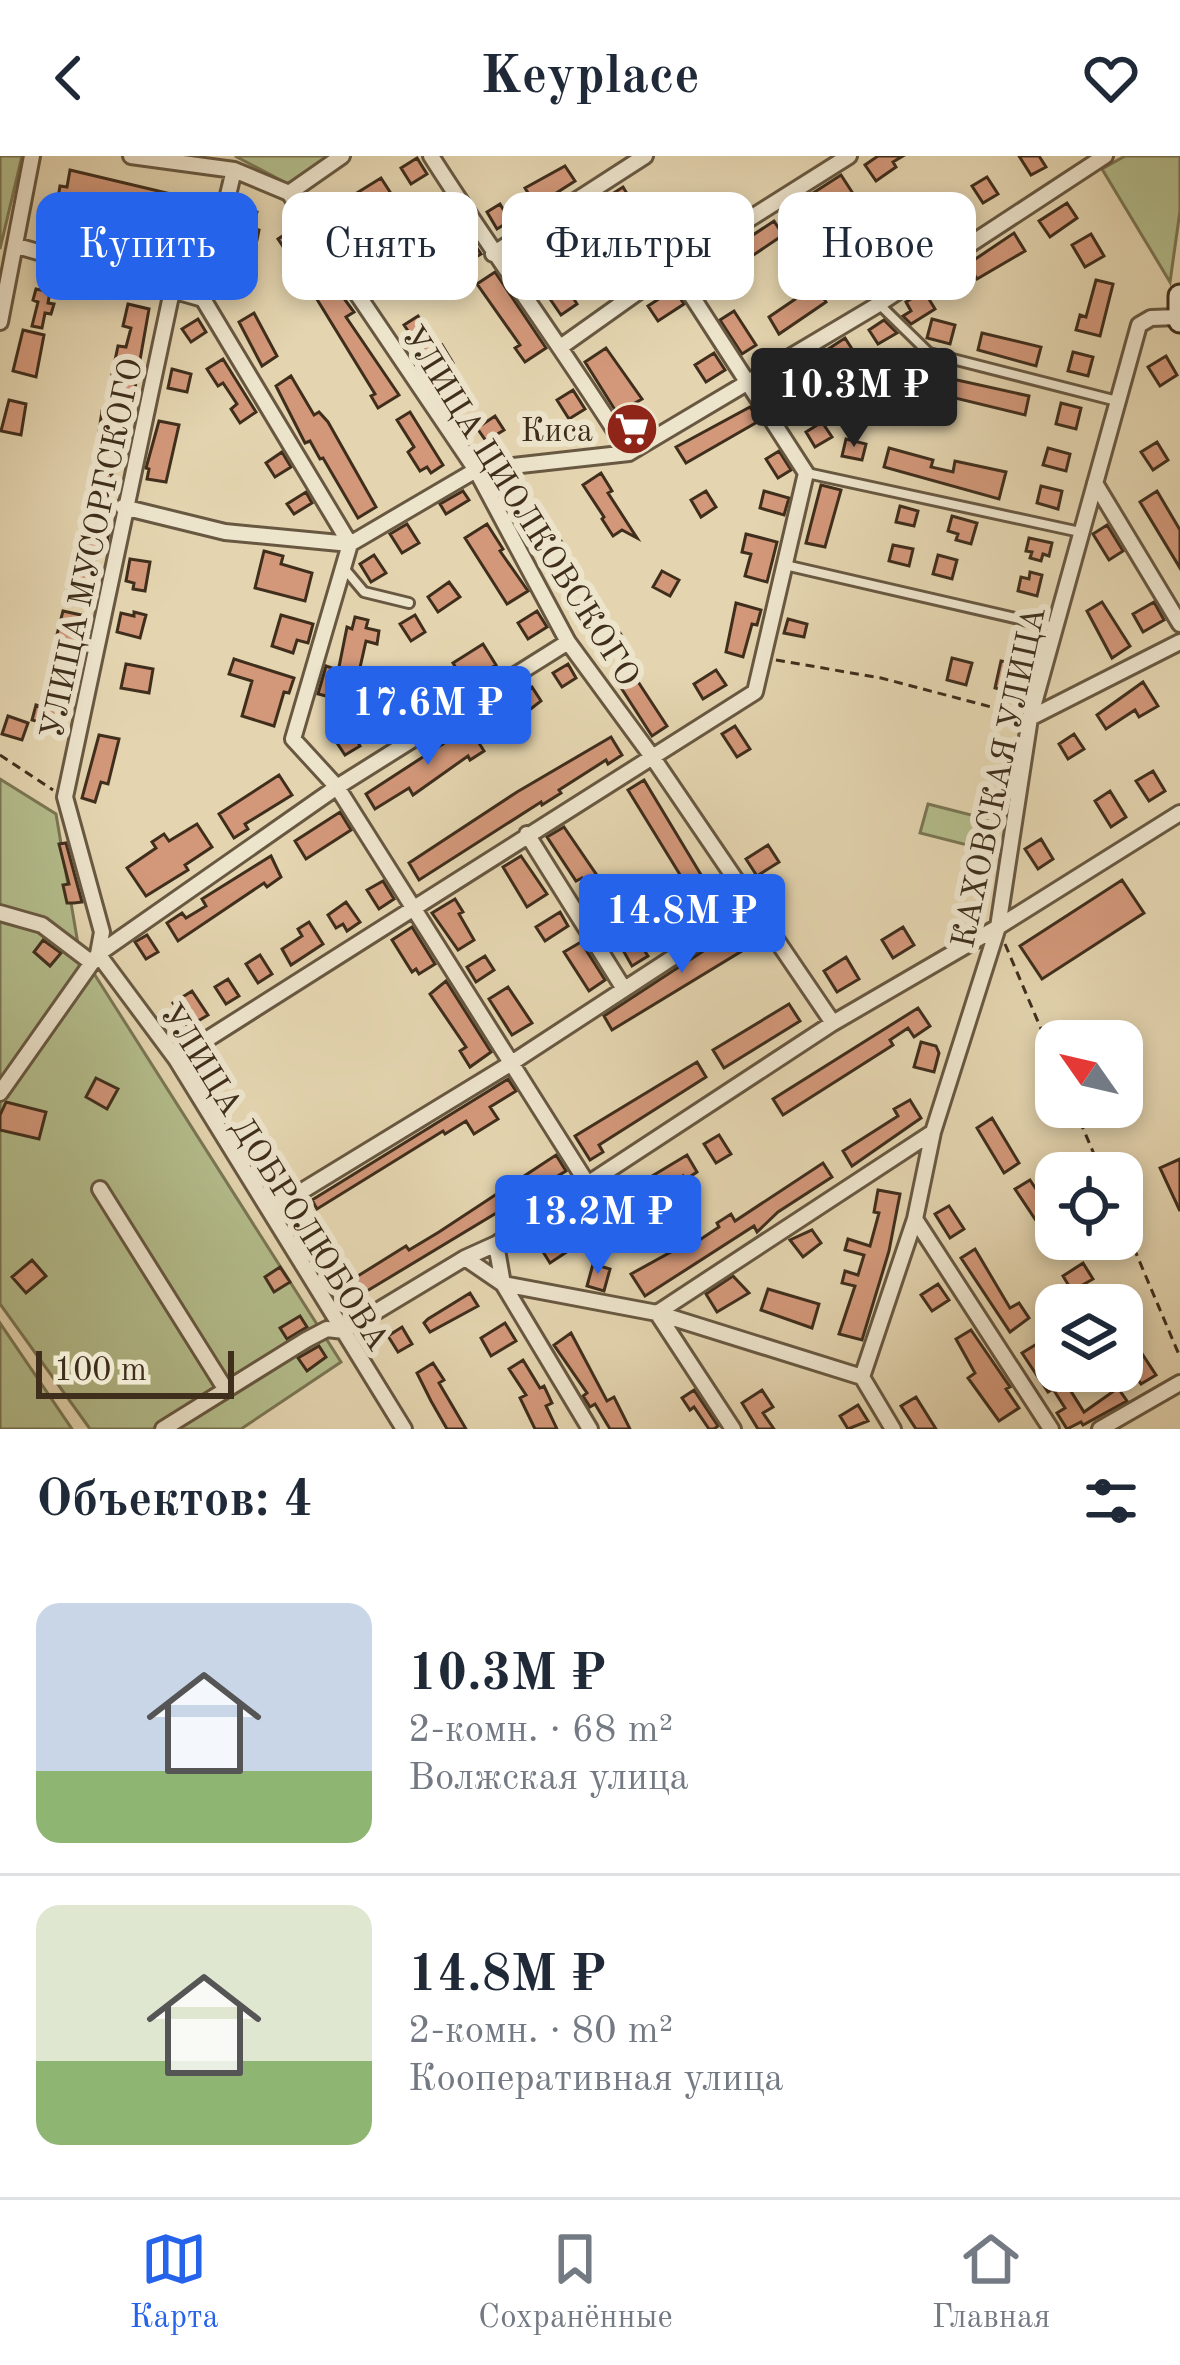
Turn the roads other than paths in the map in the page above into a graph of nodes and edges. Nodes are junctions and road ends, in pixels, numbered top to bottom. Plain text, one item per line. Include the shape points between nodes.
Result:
1 (32, 156) edge
2 (130, 156) edge
3 (342, 156) edge
4 (431, 156) edge
5 (645, 156) edge
6 (850, 156) edge
7 (1105, 156) edge
8 (1082, 161) edge
9 (227, 165) edge
10 (287, 192) edge
11 (290, 192) edge
12 (754, 216) edge
13 (17, 246) junction
14 (36, 252) edge
15 (494, 254) junction
16 (170, 300) edge
17 (204, 300) edge
18 (361, 300) edge
19 (627, 300) edge
20 (694, 300) edge
21 (879, 304) junction
22 (1179, 311) edge
23 (0, 322) edge
24 (562, 346) junction
25 (747, 382) junction
26 (1117, 401) junction
27 (629, 453) junction
28 (476, 470) junction
29 (806, 473) junction
30 (1095, 483) junction
31 (123, 507) junction
32 (1081, 532) junction
33 (350, 544) junction
34 (783, 565) junction
35 (342, 566) junction
36 (409, 603) dead end
37 (1180, 623) edge
38 (1054, 627) junction
39 (568, 642) junction
40 (1180, 642) edge
41 (1030, 718) junction
42 (653, 758) junction
43 (337, 787) junction
44 (1180, 813) edge
45 (527, 834) junction
46 (752, 905) junction
47 (413, 907) junction
48 (0, 913) edge
49 (998, 927) junction
50 (94, 958) junction
51 (624, 989) junction
52 (833, 1023) junction
53 (176, 1059) junction
54 (509, 1064) junction
55 (0, 1093) edge
56 (933, 1132) junction
57 (587, 1184) junction
58 (100, 1189) dead end
59 (271, 1210) junction
60 (915, 1219) junction
61 (496, 1244) junction
62 (465, 1258) junction
63 (503, 1284) junction
64 (657, 1313) junction
65 (344, 1331) junction
66 (862, 1377) junction
67 (1180, 1383) edge
68 (226, 1390) junction
69 (163, 1429) edge
70 (404, 1429) edge
71 (590, 1429) edge
72 (733, 1429) edge
73 (893, 1429) edge
74 (1051, 1429) edge
75 (1100, 1429) edge

1 - 13 street
2 - 9 street
3 - 11 street
4 - 15 street
5 - 15 street
6 - 12 street
7 - 8 street
8 - 21 street
9 - 10 street
13 - 14 street
13 - 23 street
15 - 24 street
16 - 31 street, УЛИЦА МУСОРГСКОГО
17 - 33 street
18 - 28 street, УЛИЦА ЦИОЛКОВСКОГО
19 - 24 street
20 - 25 street
21 - 25 street
21 - 26 lane via 929,352
22 - 26 street, КАХОВСКАЯ УЛИЦА via 1139,325
24 - 27 street
25 - 27 street
25 - 29 street
26 - 30 street, КАХОВСКАЯ УЛИЦА
27 - 28 street
28 - 33 street
28 - 39 street, УЛИЦА ЦИОЛКОВСКОГО
29 - 32 lane
29 - 34 street
30 - 32 street, КАХОВСКАЯ УЛИЦА
30 - 37 street
31 - 33 street via 225,532
31 - 50 street, УЛИЦА МУСОРГСКОГО via 65,797 103,932
32 - 38 street, КАХОВСКАЯ УЛИЦА
33 - 35 street
34 - 38 lane
34 - 42 street via 754,692
35 - 36 lane via 364,592
35 - 43 street via 293,739
38 - 41 street, КАХОВСКАЯ УЛИЦА
39 - 42 street, УЛИЦА ЦИОЛКОВСКОГО
39 - 43 street
40 - 41 street
41 - 49 street, КАХОВСКАЯ УЛИЦА
42 - 45 street
42 - 46 street, УЛИЦА ЦИОЛКОВСКОГО
43 - 47 street
43 - 50 street
44 - 49 street
45 - 47 street
45 - 51 street
46 - 51 street
46 - 52 street, УЛИЦА ЦИОЛКОВСКОГО
47 - 53 street
47 - 54 street
48 - 50 street, УЛИЦА ДОБРОЛЮБОВА via 42,925
49 - 52 street
49 - 56 street, КАХОВСКАЯ УЛИЦА
50 - 53 street, УЛИЦА ДОБРОЛЮБОВА
50 - 55 street
51 - 54 street
52 - 57 street
53 - 59 street, УЛИЦА ДОБРОЛЮБОВА
54 - 57 street
54 - 59 street
56 - 60 street, КАХОВСКАЯ УЛИЦА
56 - 64 street
57 - 61 street
58 - 68 street
59 - 65 street, УЛИЦА ДОБРОЛЮБОВА
60 - 66 street, КАХОВСКАЯ УЛИЦА
60 - 74 street
61 - 62 street
61 - 63 street
62 - 63 street
62 - 65 street
63 - 64 street
63 - 71 street
64 - 66 street
64 - 72 street
65 - 68 street via 327,1329
65 - 70 street, УЛИЦА ДОБРОЛЮБОВА
66 - 73 street
67 - 75 street
68 - 69 street

